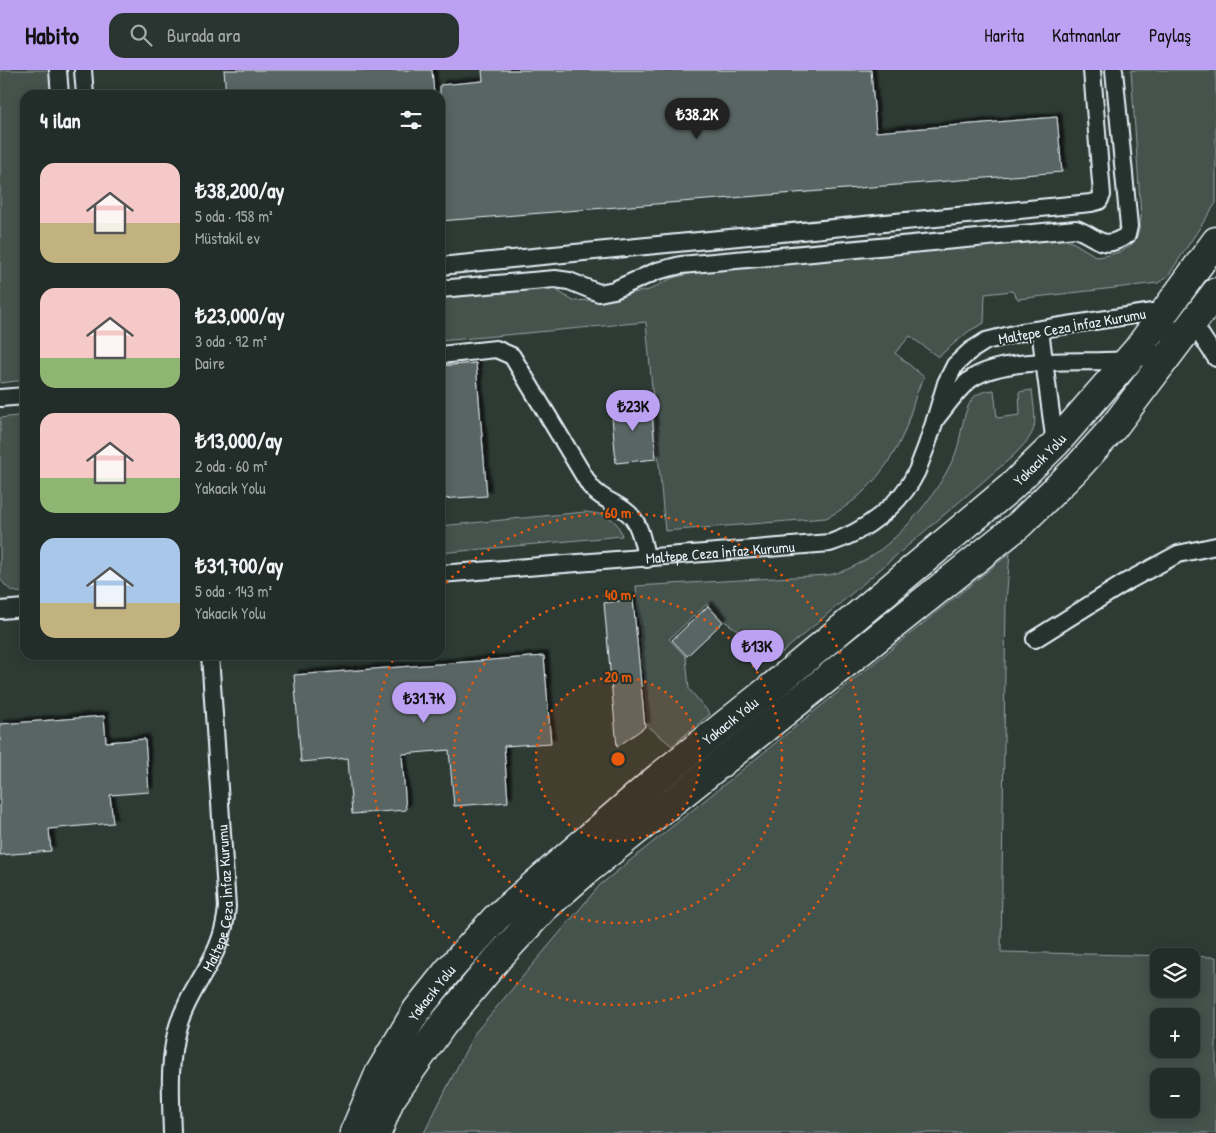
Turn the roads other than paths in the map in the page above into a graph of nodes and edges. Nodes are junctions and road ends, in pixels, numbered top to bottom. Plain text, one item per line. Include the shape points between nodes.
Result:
1 (58, 70) edge
2 (83, 70) edge
3 (1092, 70) edge
4 (1114, 70) edge
5 (60, 90) edge
6 (85, 90) edge
7 (1216, 241) edge
8 (445, 266) edge
9 (445, 289) edge
10 (1216, 292) edge
11 (1166, 310) junction
12 (1193, 323) junction
13 (1040, 330) junction
14 (1172, 351) junction
15 (445, 354) edge
16 (1216, 358) edge
17 (1128, 360) junction
18 (1044, 363) junction
19 (20, 396) edge
20 (0, 398) edge
21 (935, 420) junction
22 (1055, 444) junction
23 (1216, 546) edge
24 (647, 559) junction
25 (445, 574) edge
26 (20, 608) edge
27 (0, 610) edge
28 (1035, 639) dead end
29 (210, 660) edge
30 (172, 1133) edge
31 (354, 1133) edge
32 (377, 1133) edge

1 - 5 lane
2 - 6 lane
3 - 8 lane via 1102,194 1099,201
4 - 9 lane via 1129,226 1127,235 1109,244 1100,243 1076,229 681,264 598,293 569,281 555,280
7 - 11 main road, Yakacık Yolu
10 - 12 main road, Yakacık Yolu
11 - 13 lane, Maltepe Ceza İnfaz Kurumu
11 - 14 lane
11 - 17 main road, Yakacık Yolu
12 - 14 main road, Yakacık Yolu
12 - 16 lane
13 - 18 lane
13 - 21 lane, Maltepe Ceza İnfaz Kurumu via 1004,336 970,351 955,365
14 - 17 lane, Maltepe Ceza İnfaz Kurumu
14 - 32 main road, Yakacık Yolu via 1113,428 1020,524 545,907 443,1024 390,1100
15 - 24 lane via 496,349 512,356 590,486 636,522
17 - 18 lane, Maltepe Ceza İnfaz Kurumu
17 - 22 main road, Yakacık Yolu
18 - 21 lane, Maltepe Ceza İnfaz Kurumu via 982,373 970,380
18 - 22 lane
19 - 20 lane
21 - 24 lane, Maltepe Ceza İnfaz Kurumu via 916,472 901,494 868,525 849,537 802,547
22 - 31 main road, Yakacık Yolu via 1011,487 659,777 496,918 417,1010 379,1074
23 - 28 lane via 1178,554 1126,582
24 - 25 lane, Maltepe Ceza İnfaz Kurumu
26 - 27 lane
29 - 30 lane, Maltepe Ceza İnfaz Kurumu via 227,907 217,952 179,1024 171,1064

